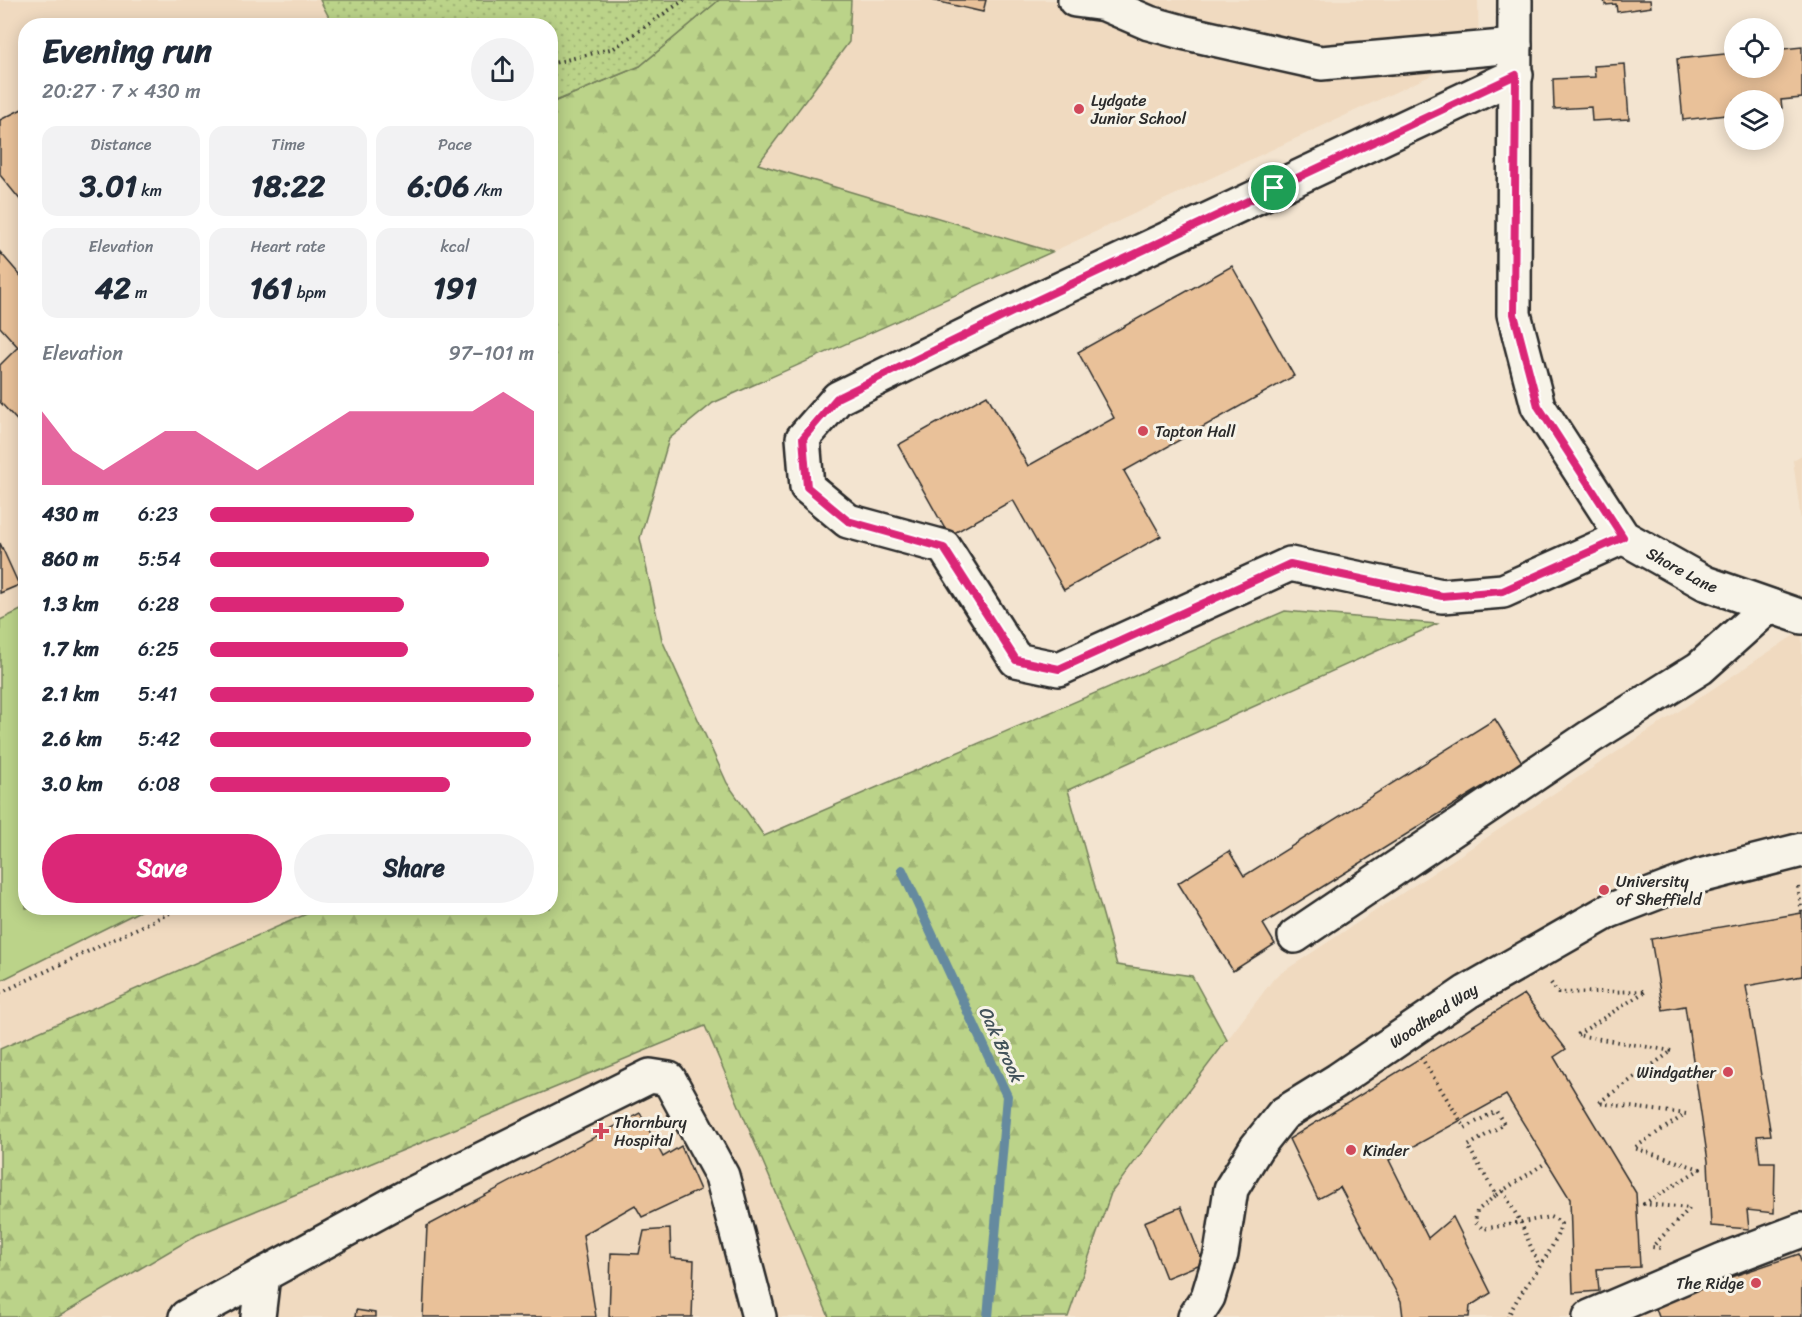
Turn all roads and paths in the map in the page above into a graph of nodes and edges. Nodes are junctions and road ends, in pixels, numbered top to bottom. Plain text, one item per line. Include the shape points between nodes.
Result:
1 (684, 0) edge
2 (1075, 0) edge
3 (1515, 0) edge
4 (1516, 60) junction
5 (558, 62) edge
6 (1623, 537) junction
7 (1769, 606) junction
8 (1802, 617) edge
9 (1802, 850) edge
10 (165, 915) edge
11 (1295, 936) dead end
12 (1548, 978) dead end
13 (0, 993) edge
14 (1406, 1034) junction
15 (1547, 1162) dead end
16 (1503, 1191) junction
17 (1496, 1195) junction
18 (1521, 1223) junction
19 (1802, 1230) edge
20 (1664, 1249) dead end
21 (1539, 1266) junction
22 (263, 1275) junction
23 (186, 1317) edge
24 (258, 1317) edge
25 (759, 1317) edge
26 (1196, 1317) edge
27 (1508, 1317) edge
28 (1590, 1317) edge

1 - 5 path via 614,48
2 - 4 street via 1105,4 1182,32 1321,63
3 - 4 street, Shore Lane
4 - 6 street, Shore Lane via 1514,314 1538,406
4 - 6 street via 837,398 803,438 807,487 848,521 944,548 1016,660 1059,669 1290,564 1442,596 1503,591
6 - 7 street, Shore Lane via 1705,583
7 - 8 street, Shore Lane
7 - 11 street via 1700,668 1590,737
9 - 14 street, Woodhead Way via 1700,876 1609,911 1467,992
10 - 13 path
12 - 20 path via 1558,993 1646,991 1576,1035 1672,1051 1598,1102 1686,1114 1634,1148 1700,1169 1644,1204 1690,1208 1652,1247
14 - 17 path via 1465,1128 1496,1111 1504,1124 1468,1146
14 - 26 street, Woodhead Way via 1283,1114 1256,1148 1231,1189 1221,1254 1208,1297
15 - 16 path
16 - 17 path
16 - 18 path
17 - 18 path via 1477,1211 1475,1222 1483,1229
18 - 21 path
18 - 21 path via 1550,1217 1561,1224 1557,1240
19 - 28 street
21 - 27 path
22 - 23 street
22 - 24 street
22 - 25 street via 406,1197 650,1076 669,1079 722,1176

